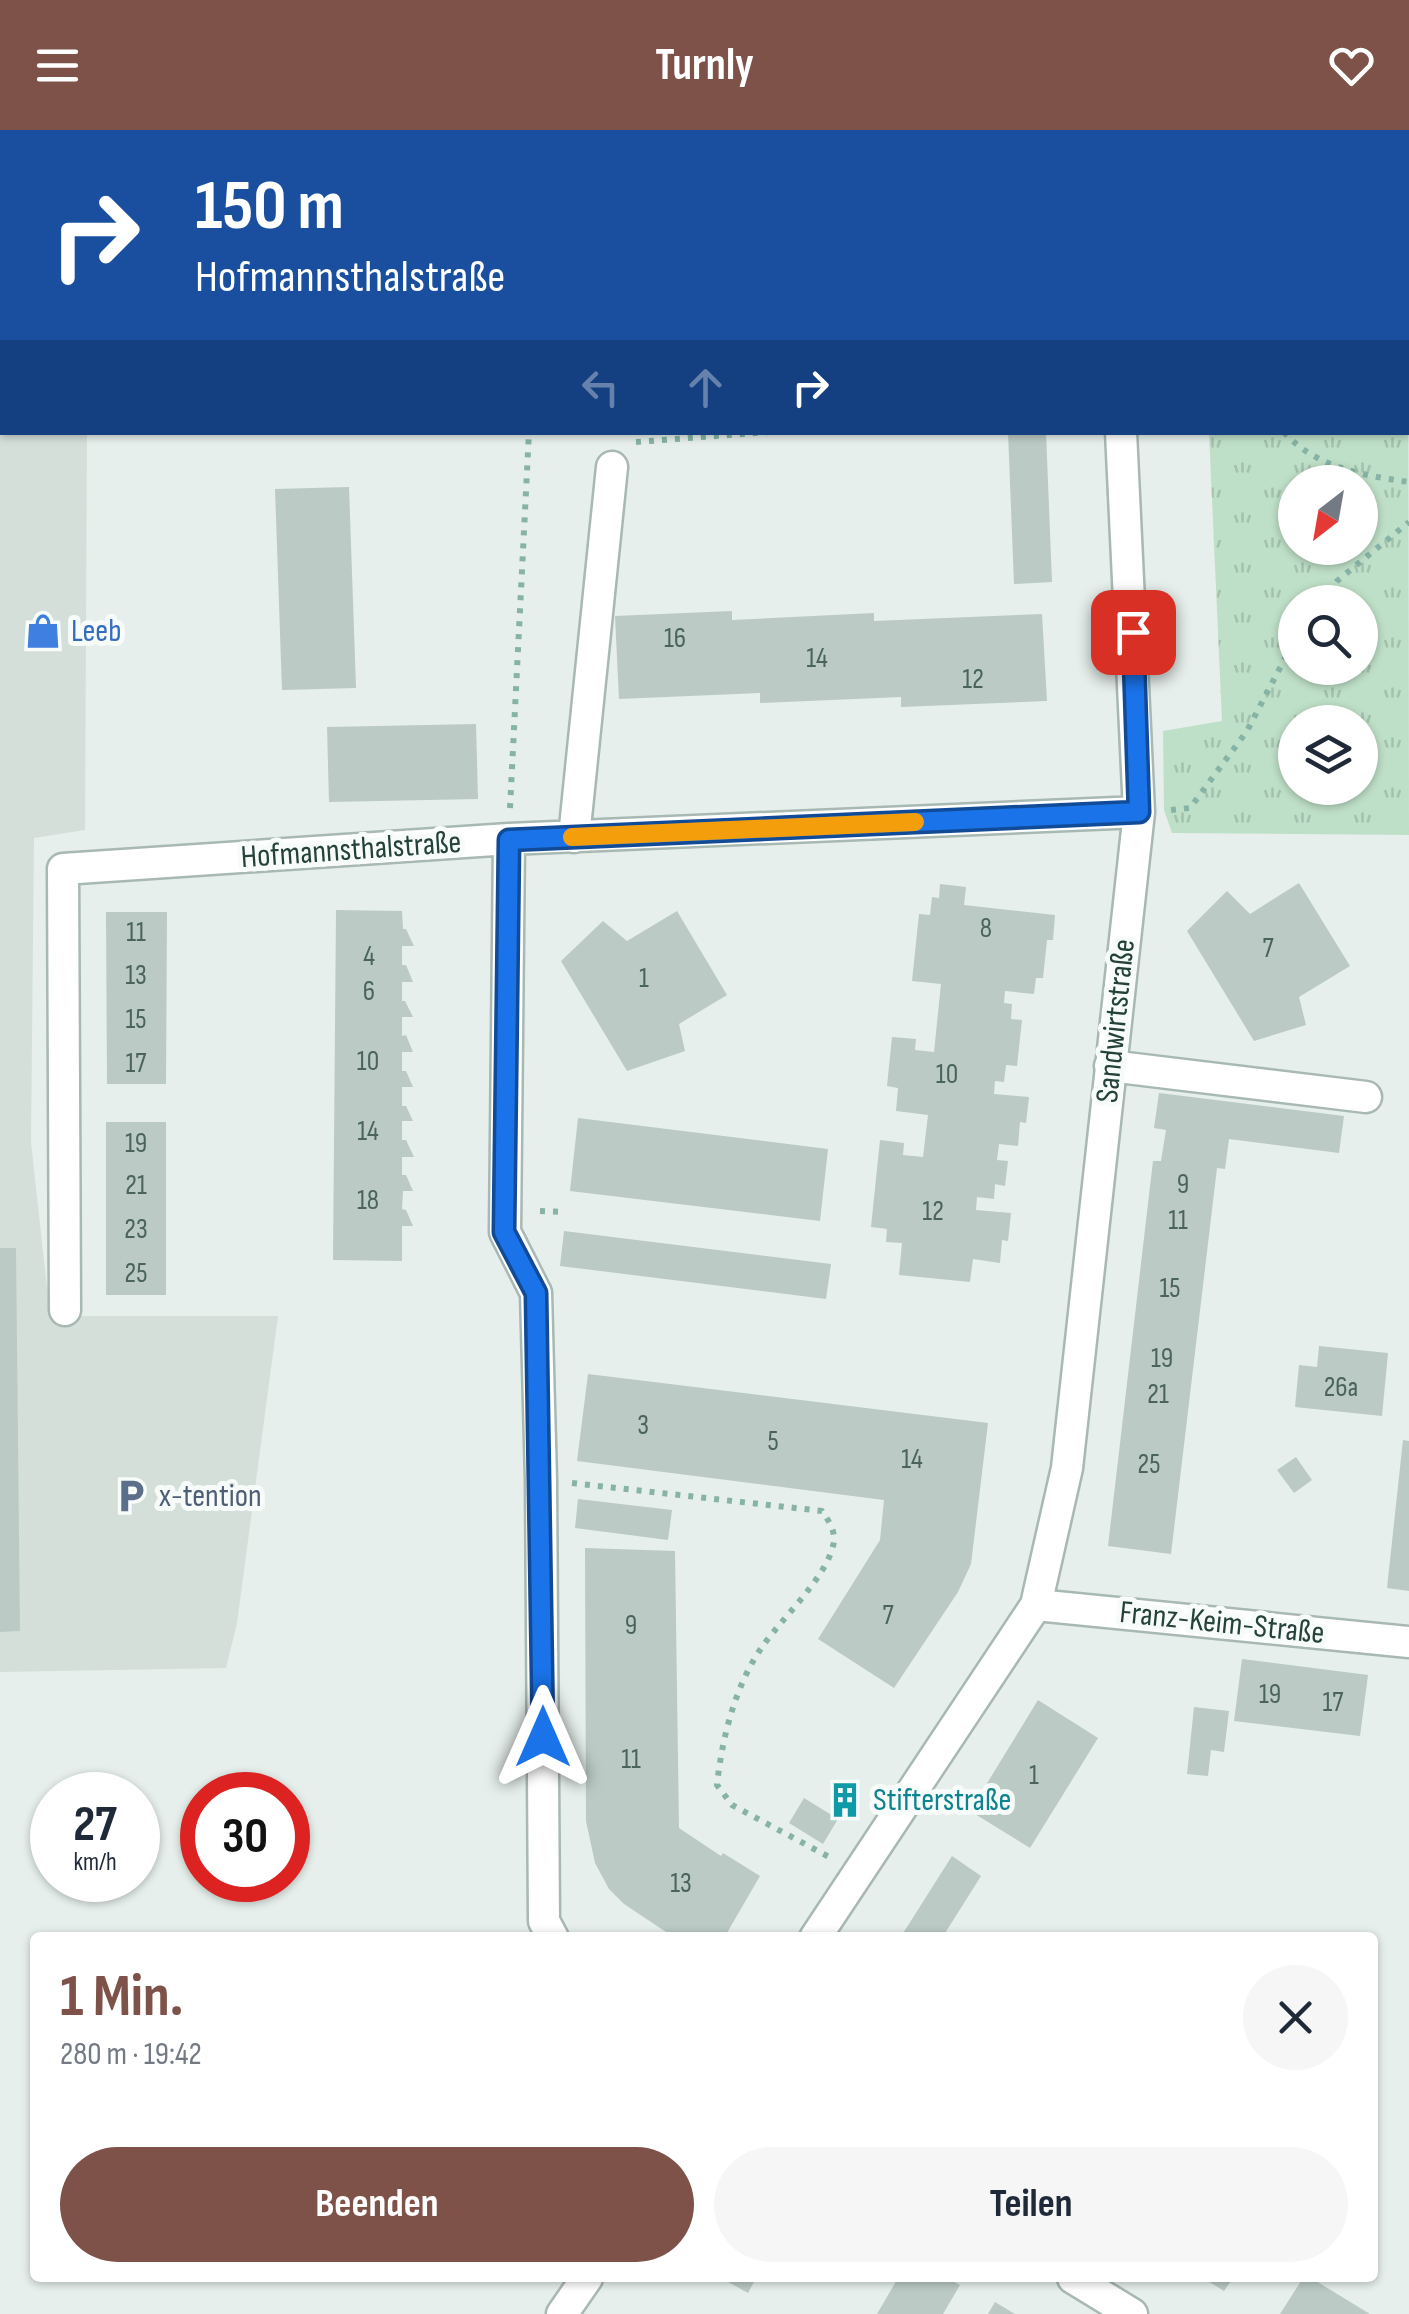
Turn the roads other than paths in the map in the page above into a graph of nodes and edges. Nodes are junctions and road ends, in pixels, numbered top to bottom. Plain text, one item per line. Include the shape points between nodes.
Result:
1 (1121, 435) edge
2 (612, 467) road end
3 (1139, 812) junction
4 (574, 836) junction
5 (509, 840) junction
6 (1110, 1066) junction
7 (1366, 1097) dead end
8 (65, 1310) dead end
9 (1036, 1605) junction
10 (1409, 1642) edge
11 (550, 1932) edge
12 (819, 1932) edge
13 (584, 2282) edge
14 (1080, 2282) edge
15 (562, 2314) edge
16 (1132, 2314) edge

1 - 3 street, Sandwirtstraße
2 - 4 street
3 - 4 street, Hofmannsthalstraße
3 - 6 street, Sandwirtstraße
4 - 5 street, Hofmannsthalstraße
5 - 8 street, Hofmannsthalstraße via 63,869
5 - 11 street via 504,1232 536,1293 544,1921
6 - 7 street
6 - 9 street, Sandwirtstraße via 1067,1468
9 - 10 street, Franz-Keim-Straße
9 - 12 street
13 - 15 street
14 - 16 street

